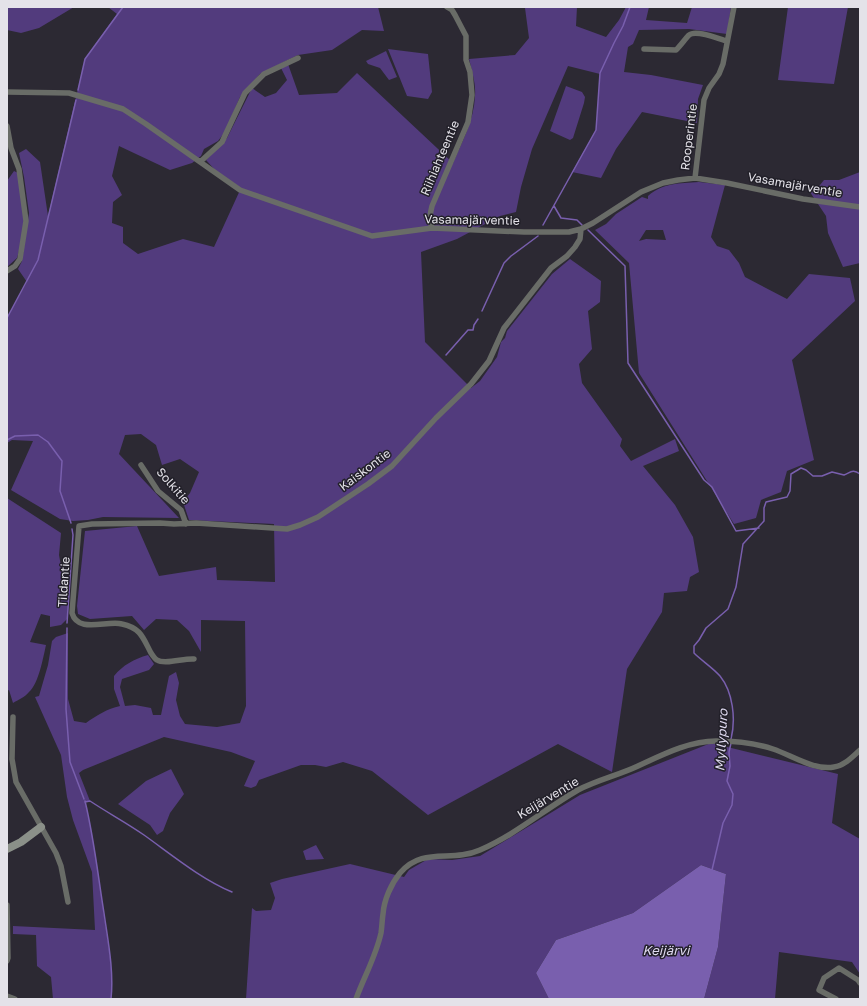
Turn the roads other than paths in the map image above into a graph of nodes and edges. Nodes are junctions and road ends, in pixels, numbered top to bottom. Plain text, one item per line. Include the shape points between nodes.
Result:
1 (447, 7) edge
2 (734, 7) edge
3 (727, 41) junction
4 (644, 49) dead end
5 (298, 58) dead end
6 (7, 92) edge
7 (7, 126) edge
8 (200, 162) junction
9 (695, 178) junction
10 (860, 207) edge
11 (432, 228) junction
12 (581, 229) junction
13 (7, 271) edge
14 (141, 465) dead end
15 (186, 524) junction
16 (79, 526) joint
17 (194, 659) dead end
18 (13, 717) dead end
19 (860, 750) edge
20 (41, 827) junction
21 (7, 849) edge
22 (68, 902) dead end
23 (7, 905) edge
24 (7, 960) edge
25 (860, 983) edge
26 (7, 996) edge
27 (15, 999) edge
28 (356, 999) edge
29 (836, 999) edge

1 - 11 street, Riihiahteentie via 452,10 466,36 466,60 472,95 468,122 432,206
2 - 3 street, Rooperintie
3 - 4 street via 697,32 689,36 676,50
3 - 9 street, Rooperintie via 723,64 704,100
5 - 8 street via 264,74 245,93 222,142
6 - 8 street, Vasamajärventie via 69,93 123,109
7 - 13 street via 11,148 19,169 26,221 20,259
8 - 11 street, Vasamajärventie via 240,190 372,236
9 - 10 street, Vasamajärventie
9 - 12 street, Vasamajärventie via 663,183 641,192
11 - 12 street, Vasamajärventie via 524,232 569,232
12 - 15 street, Kaiskontie via 580,239 575,247 551,268 504,328 489,361 471,384 392,466 380,475 318,516 294,528
14 - 15 street, Solkitie via 158,491 181,510
15 - 16 street, Kaiskontie via 126,522
16 - 17 street, Tildantie via 72,613 74,618 82,624 120,623 132,627 142,635 158,661
18 - 20 street via 12,760 16,782
19 - 28 street, Keijärventie via 844,764 821,768 757,745 705,741 581,789 498,842 478,851 467,855 431,856 410,863 392,885 383,912 376,950
20 - 21 street
20 - 22 street via 51,842 61,866
23 - 24 street
25 - 29 street via 839,968 834,971 824,978 819,990
26 - 27 street

